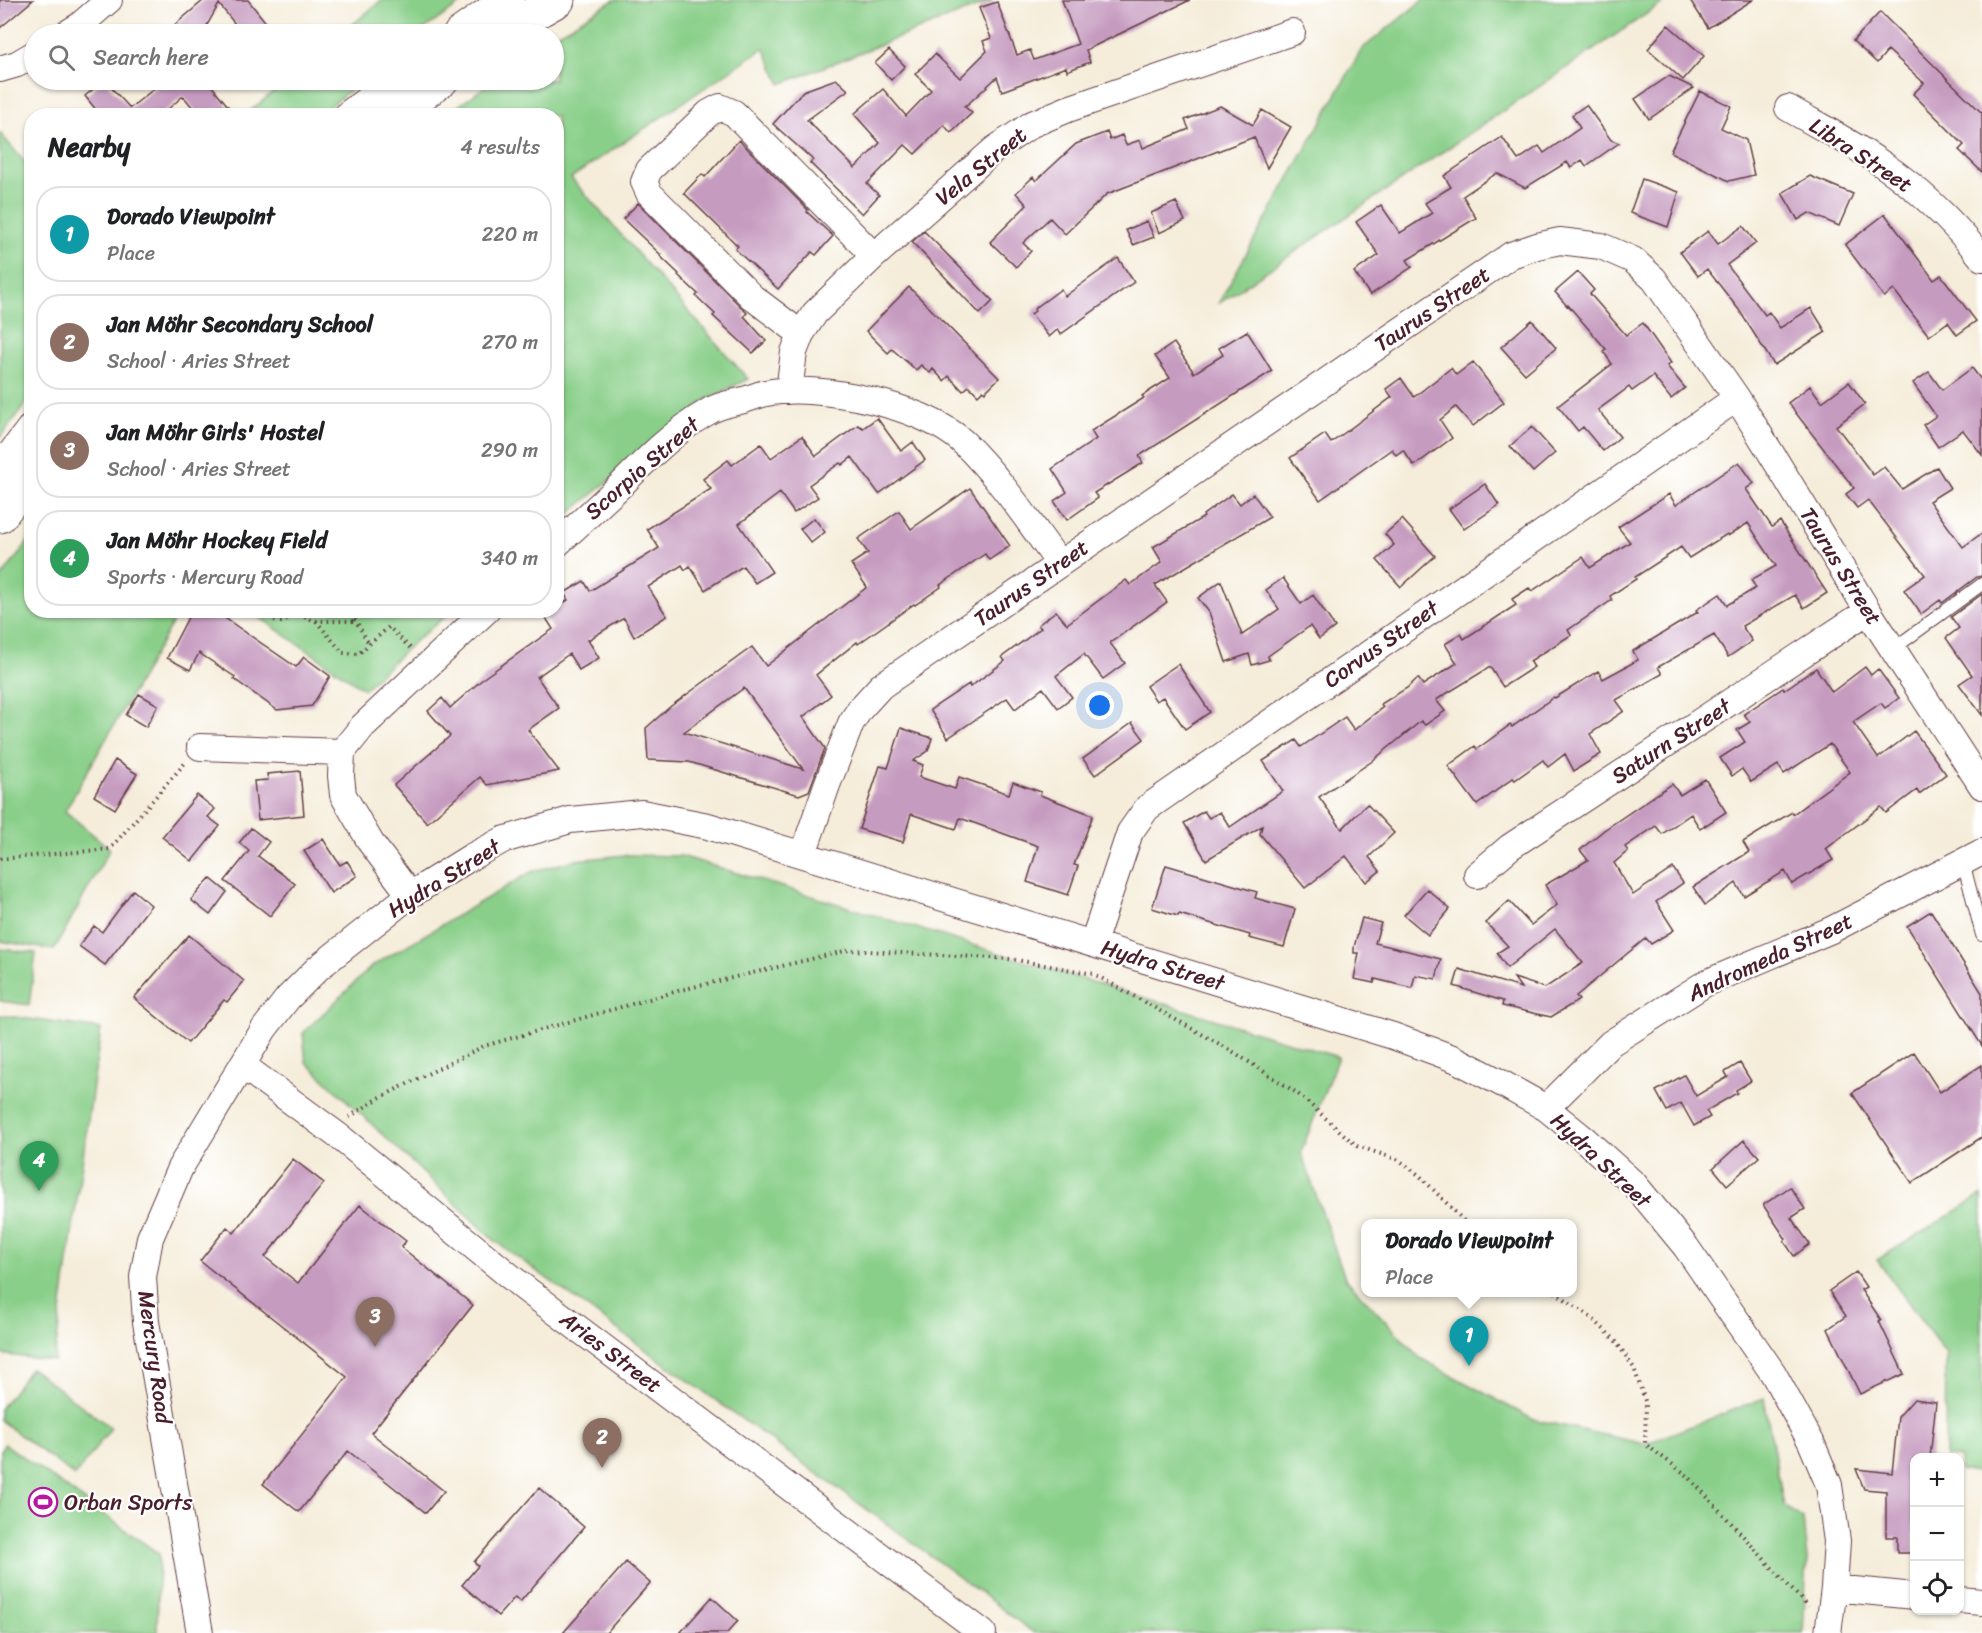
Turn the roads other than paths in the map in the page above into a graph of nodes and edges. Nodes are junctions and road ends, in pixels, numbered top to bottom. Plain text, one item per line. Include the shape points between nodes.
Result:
1 (109, 0) edge
2 (508, 0) edge
3 (558, 0) edge
4 (81, 24) edge
5 (474, 24) edge
6 (519, 24) edge
7 (1292, 32) dead end
8 (24, 60) edge
9 (0, 69) edge
10 (386, 90) edge
11 (427, 90) edge
12 (362, 108) edge
13 (402, 108) edge
14 (1788, 108) dead end
15 (874, 256) junction
16 (1982, 258) edge
17 (801, 334) junction
18 (789, 391) junction
19 (1737, 398) junction
20 (24, 442) edge
21 (0, 473) edge
22 (24, 485) edge
23 (0, 516) edge
24 (564, 537) edge
25 (1059, 563) junction
26 (1982, 584) edge
27 (1868, 611) junction
28 (478, 618) edge
29 (1893, 650) junction
30 (200, 747) road end
31 (342, 752) junction
32 (1982, 786) edge
33 (803, 855) junction
34 (1973, 857) edge
35 (1477, 875) dead end
36 (410, 896) junction
37 (1978, 901) edge
38 (1982, 935) edge
39 (1093, 944) junction
40 (242, 1065) junction
41 (1546, 1108) junction
42 (1834, 1588) junction
43 (1910, 1596) edge
44 (1964, 1600) edge
45 (1982, 1602) edge
46 (1829, 1631) edge
47 (200, 1633) edge
48 (983, 1633) edge

1 - 4 street
2 - 5 highway
3 - 6 highway
7 - 15 street, Vela Street via 1032,124 995,149
8 - 9 street
10 - 12 highway
11 - 13 highway
14 - 16 street, Libra Street via 1883,164 1923,196
15 - 17 street, Vela Street via 815,313
15 - 17 street via 734,113 720,107 649,170 644,182 649,193 752,297
17 - 18 street, Vela Street via 794,352
18 - 24 street, Scorpio Street via 766,393 705,413 648,458
18 - 25 street, Scorpio Street via 852,396 906,409 937,425 962,441 982,463
19 - 25 street, Taurus Street via 1654,279 1633,260 1601,246 1560,242 1537,246 1511,255
19 - 27 street, Taurus Street
19 - 39 street, Corvus Street via 1147,808 1130,832
20 - 21 highway
22 - 23 highway
25 - 33 street, Taurus Street via 881,686 851,723
26 - 29 lane
27 - 29 street, Taurus Street
27 - 35 street, Saturn Street via 1510,847
28 - 31 street via 363,726
29 - 32 street, Taurus Street
30 - 31 street
31 - 36 street via 343,795 370,843
33 - 36 street, Hydra Street via 685,820 642,813 611,815 570,820 503,840
33 - 39 street, Hydra Street
34 - 37 lane
34 - 41 street, Andromeda Street via 1831,930 1706,983 1611,1043
36 - 40 street, Hydra Street via 318,968 275,1014
37 - 38 lane
39 - 41 street, Hydra Street via 1393,1036 1455,1059
40 - 47 street, Mercury Road via 180,1168 150,1238 143,1277 146,1322
40 - 48 street, Aries Street via 523,1287
41 - 42 street, Hydra Street via 1635,1185 1686,1247 1773,1373 1811,1442 1829,1485 1837,1541
42 - 43 street
42 - 46 street, Hydra Street
44 - 45 street

